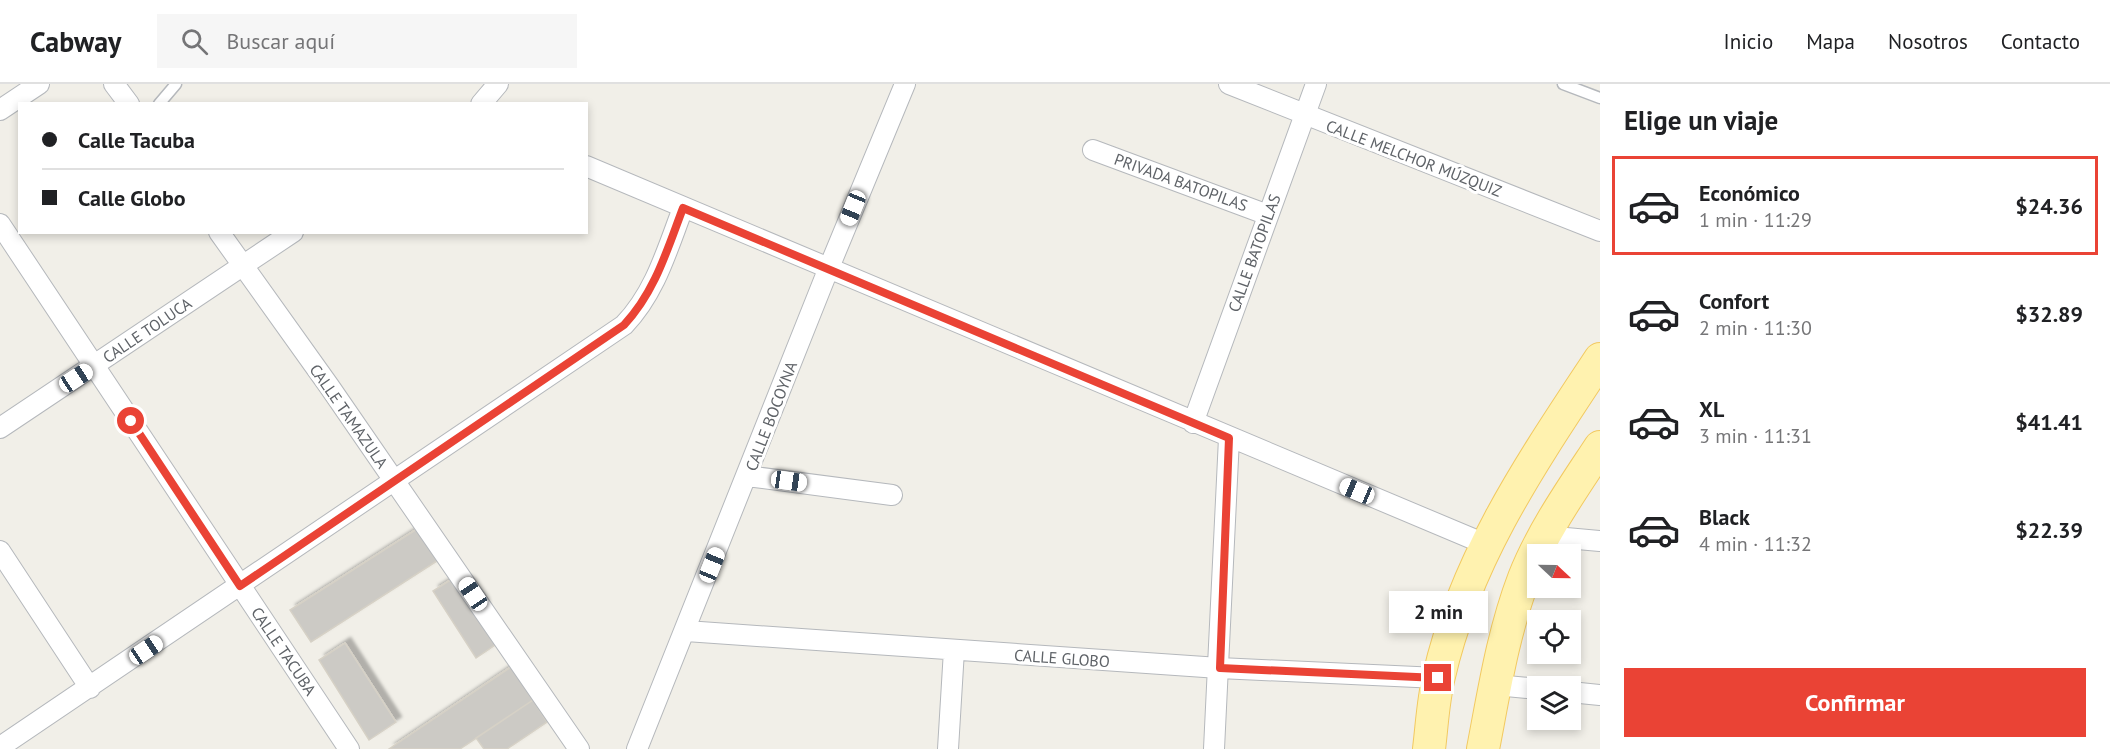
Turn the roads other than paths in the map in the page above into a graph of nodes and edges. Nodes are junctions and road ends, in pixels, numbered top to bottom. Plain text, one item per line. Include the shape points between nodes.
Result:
1 (39, 84) edge
2 (114, 84) edge
3 (176, 84) edge
4 (498, 84) edge
5 (905, 84) edge
6 (1229, 84) edge
7 (1316, 84) edge
8 (1563, 84) edge
9 (1600, 98) edge
10 (128, 102) edge
11 (161, 102) edge
12 (483, 102) edge
13 (0, 110) edge
14 (1305, 115) junction
15 (1093, 150) dead end
16 (588, 167) edge
17 (683, 208) junction
18 (1268, 215) junction
19 (0, 224) edge
20 (1600, 231) edge
21 (220, 234) edge
22 (290, 234) edge
23 (243, 266) junction
24 (828, 270) junction
25 (1600, 359) edge
26 (94, 366) junction
27 (1193, 423) junction
28 (0, 428) edge
29 (1229, 438) junction
30 (1600, 447) edge
31 (747, 476) junction
32 (395, 482) junction
33 (892, 495) dead end
34 (1544, 536) junction
35 (1600, 541) edge
36 (1485, 544) junction
37 (0, 551) edge
38 (240, 586) junction
39 (686, 631) junction
40 (954, 650) junction
41 (1220, 668) junction
42 (1438, 678) junction
43 (1496, 686) junction
44 (90, 688) junction
45 (1527, 688) edge
46 (1581, 693) edge
47 (1600, 695) edge
48 (0, 747) edge
49 (349, 749) edge
50 (579, 749) edge
51 (637, 749) edge
52 (948, 749) edge
53 (1214, 749) edge
54 (1429, 749) edge
55 (1483, 749) edge

1 - 13 street
2 - 10 street
3 - 11 lane
4 - 12 street
5 - 24 street, CALLE BOCOYNA
6 - 14 street, CALLE MELCHOR MÚZQUIZ
7 - 14 street, CALLE BATOPILAS
8 - 9 lane
14 - 18 street, CALLE BATOPILAS
14 - 20 street, CALLE MELCHOR MÚZQUIZ
15 - 18 street, PRIVADA BATOPILAS
16 - 17 street
17 - 24 street
17 - 32 street via 652,287 624,325
18 - 27 street, CALLE BATOPILAS
19 - 26 street, CALLE TACUBA
21 - 23 street, CALLE TAMAZULA
22 - 23 street, CALLE TOLUCA
23 - 26 street, CALLE TOLUCA
23 - 32 street, CALLE TAMAZULA
24 - 27 street
24 - 31 street, CALLE BOCOYNA
25 - 36 main road via 1510,497
26 - 28 street, CALLE TOLUCA
26 - 38 street, CALLE TACUBA
27 - 29 street
29 - 36 street
29 - 41 street
30 - 34 main road
31 - 33 street
31 - 39 street, CALLE BOCOYNA
32 - 38 street
32 - 50 street, CALLE TAMAZULA
34 - 35 street
34 - 43 main road via 1524,577 1508,627
36 - 42 main road
37 - 44 street
38 - 44 street
38 - 49 street, CALLE TACUBA
39 - 40 street, CALLE GLOBO
39 - 51 street, CALLE BOCOYNA
40 - 41 street, CALLE GLOBO
40 - 52 street
41 - 42 street, CALLE GLOBO
41 - 53 street
42 - 54 main road
43 - 45 street
43 - 55 main road
44 - 48 street
46 - 47 street

